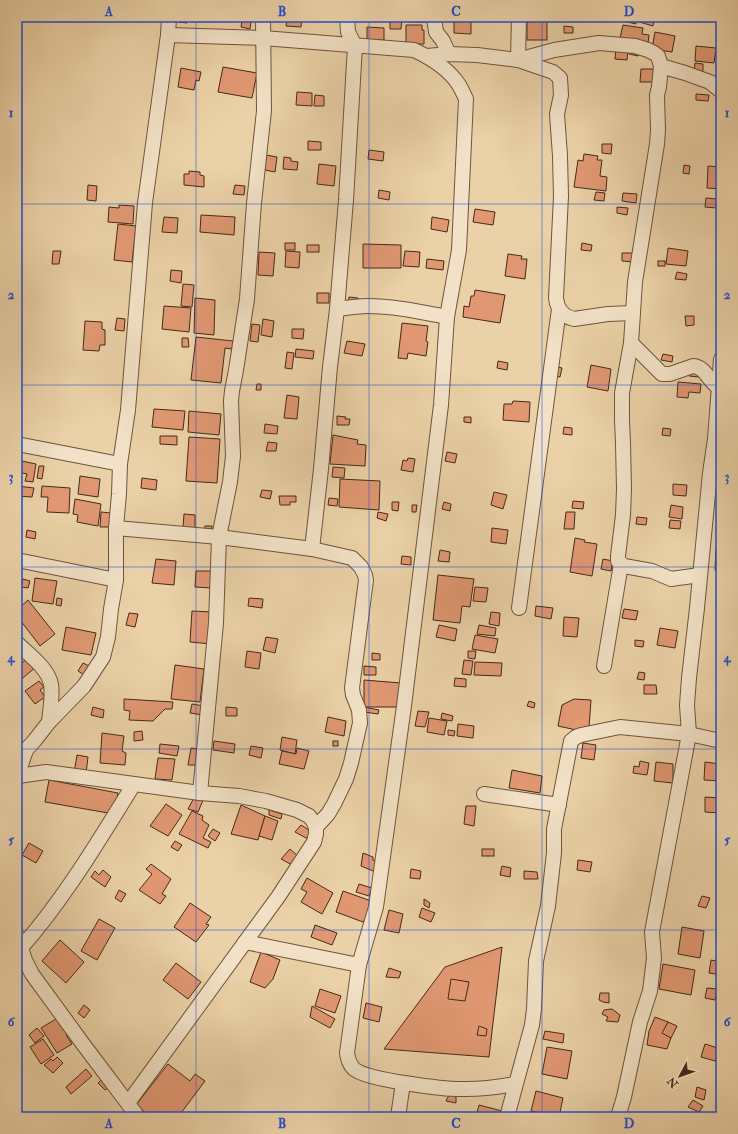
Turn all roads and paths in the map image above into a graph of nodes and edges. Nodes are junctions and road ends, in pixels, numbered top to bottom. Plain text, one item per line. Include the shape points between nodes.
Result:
1 (169, 17) edge
2 (262, 17) edge
3 (347, 17) edge
4 (434, 17) edge
5 (519, 17) edge
6 (168, 35) junction
7 (263, 38) junction
8 (355, 46) junction
9 (449, 54) junction
10 (427, 56) junction
11 (518, 60) junction
12 (661, 66) junction
13 (721, 91) edge
14 (337, 309) junction
15 (559, 309) junction
16 (633, 313) junction
17 (447, 317) junction
18 (631, 343) junction
19 (721, 359) edge
20 (718, 387) junction
21 (17, 444) edge
22 (120, 464) junction
23 (116, 528) junction
24 (218, 537) junction
25 (312, 549) junction
26 (17, 560) edge
27 (621, 564) junction
28 (700, 575) junction
29 (116, 580) junction
30 (520, 608) dead end
31 (17, 643) edge
32 (604, 666) dead end
33 (49, 722) junction
34 (689, 734) junction
35 (721, 741) edge
36 (17, 776) edge
37 (134, 784) junction
38 (200, 793) junction
39 (484, 794) dead end
40 (559, 805) junction
41 (316, 827) junction
42 (245, 942) junction
43 (20, 953) edge
44 (359, 965) junction
45 (403, 1083) junction
46 (515, 1084) junction
47 (128, 1103) junction
48 (138, 1117) edge
49 (398, 1117) edge
50 (507, 1117) edge
51 (618, 1117) edge

1 - 6 street
2 - 7 street
3 - 8 street via 348,32
4 - 9 street via 436,32
5 - 11 street
6 - 7 street
6 - 22 street via 145,203 128,410
7 - 8 street
7 - 24 street via 264,111 247,299 231,401 232,468
8 - 10 street via 414,50
8 - 14 street
9 - 10 street
9 - 11 street
10 - 17 street via 458,84 466,99 459,250
11 - 12 street via 554,50 599,43 636,46 654,52
11 - 15 street via 554,72 560,78 562,95 557,114 561,196 556,298
12 - 13 street via 710,82
12 - 16 street via 657,95 657,144 637,269
14 - 17 street via 384,307
14 - 25 street
15 - 16 street via 574,319
15 - 30 street
16 - 18 street
17 - 44 street via 441,405 404,706 376,907
18 - 20 street via 662,374 697,366
18 - 27 street via 622,393 624,508 618,556
19 - 20 street
20 - 28 street
21 - 22 street
22 - 23 street
23 - 24 street
23 - 29 street
24 - 25 street
24 - 38 street via 216,623
25 - 41 street via 352,558 361,567 366,580 352,688 360,716 359,732 346,779 328,814
26 - 29 street
27 - 28 street via 652,571 671,579
27 - 32 street
28 - 34 street via 687,705
29 - 33 street via 103,657 84,686
31 - 33 street via 48,677 51,685
33 - 36 street via 26,750
34 - 35 street
34 - 40 street via 620,727 576,737 571,741
34 - 51 street via 652,932 654,958 650,991 640,1022
36 - 37 street via 46,772
37 - 38 street
37 - 43 street via 58,902
38 - 41 street via 239,796 297,810 309,816
39 - 40 street
40 - 46 street via 554,829 548,906 536,960 532,1025
41 - 42 street via 314,842
42 - 44 street
42 - 47 street
43 - 47 street via 73,1031
44 - 45 street via 346,1053 350,1064 355,1070 365,1074
45 - 46 street via 464,1089
45 - 49 street
46 - 50 street
47 - 48 street

